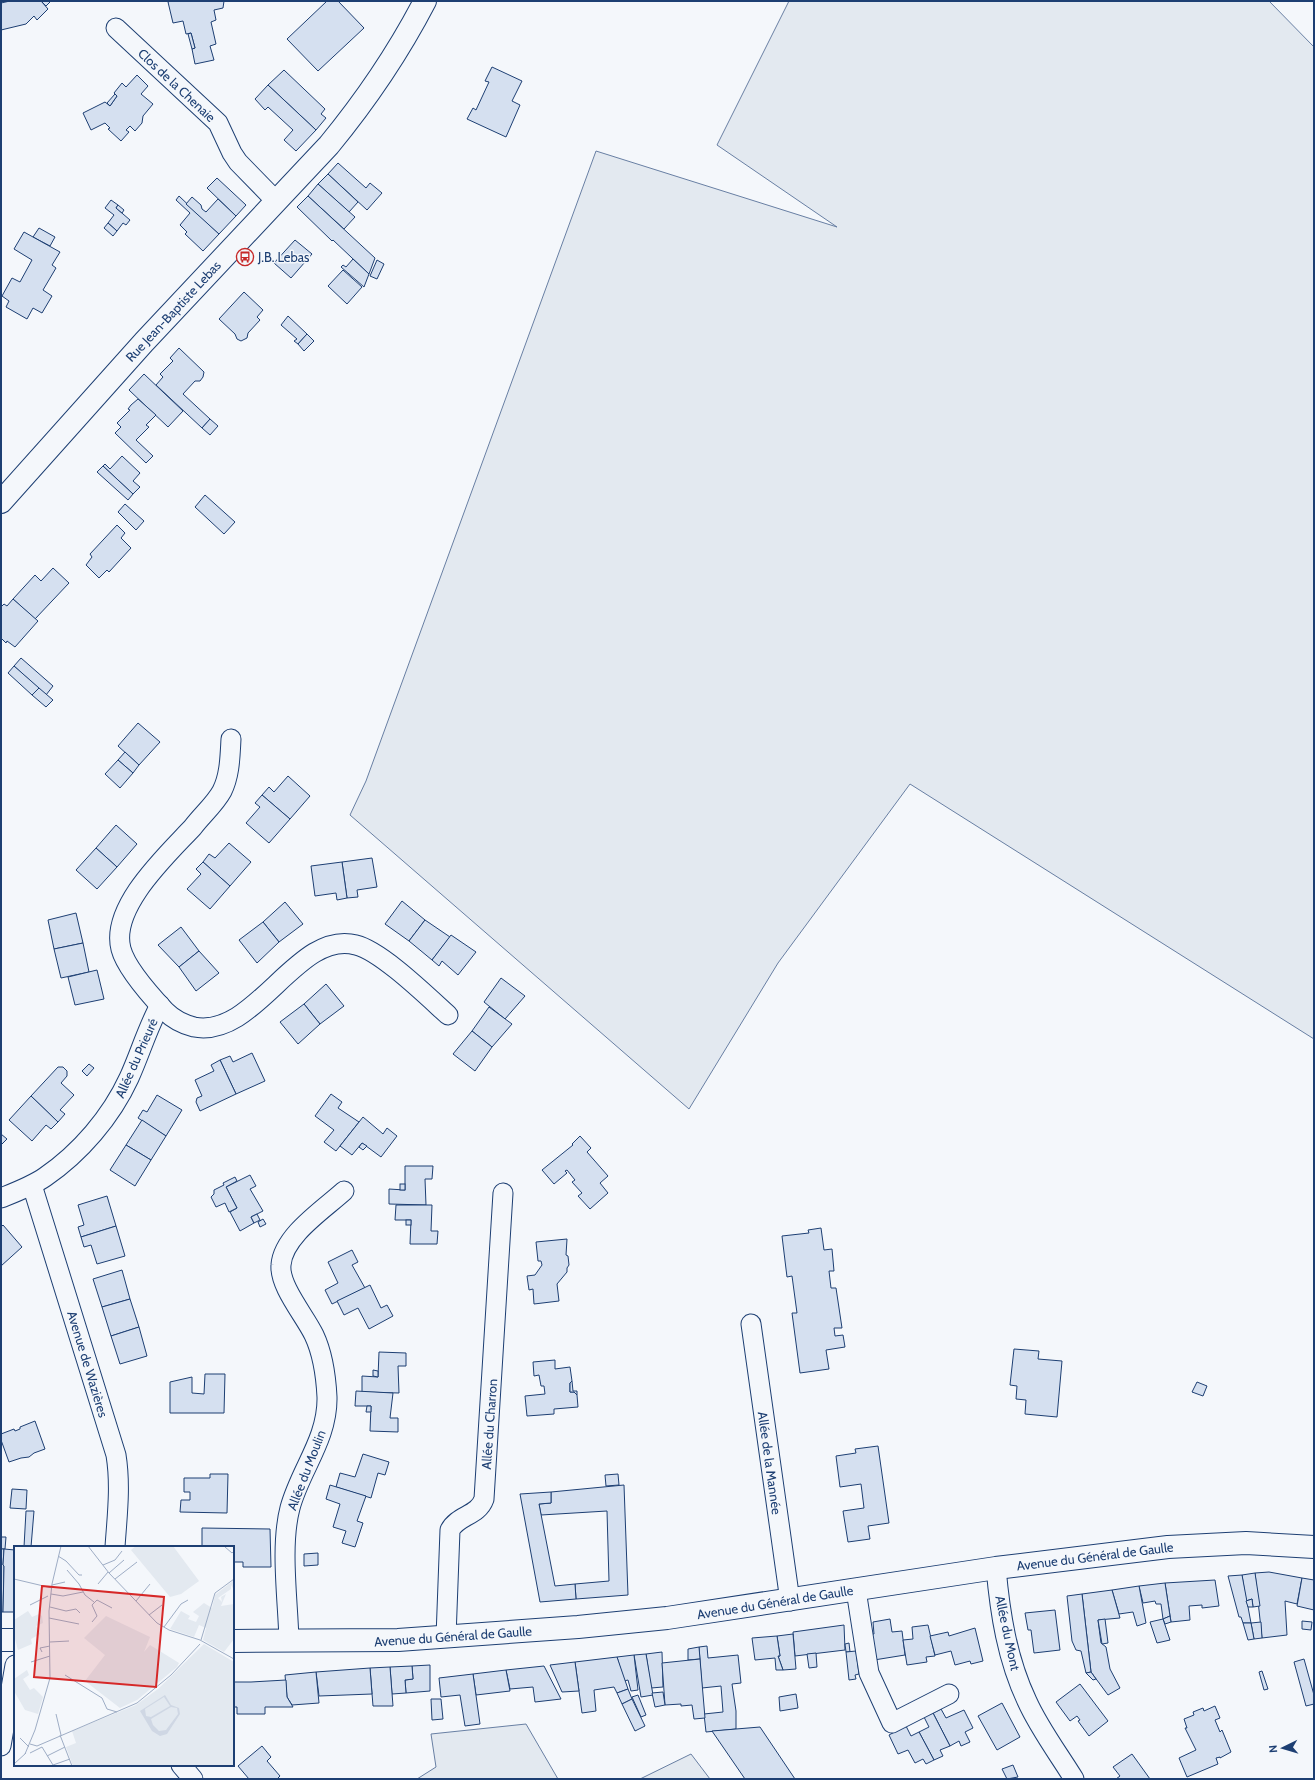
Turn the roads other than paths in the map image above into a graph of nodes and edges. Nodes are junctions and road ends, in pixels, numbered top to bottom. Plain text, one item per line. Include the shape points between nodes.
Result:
1 (425, 1) edge
2 (116, 28) dead end
3 (276, 201) junction
4 (1, 502) edge
5 (231, 739) dead end
6 (160, 1005) junction
7 (448, 1015) dead end
8 (32, 1185) junction
9 (344, 1191) dead end
10 (503, 1193) dead end
11 (1, 1198) edge
12 (750, 1324) dead end
13 (114, 1546) edge
14 (1314, 1547) edge
15 (996, 1568) junction
16 (856, 1590) junction
17 (790, 1601) junction
18 (446, 1637) junction
19 (1, 1640) edge
20 (14, 1640) edge
21 (234, 1641) edge
22 (289, 1641) junction
23 (14, 1671) edge
24 (949, 1694) dead end
25 (1, 1746) edge
26 (182, 1766) edge
27 (192, 1779) edge
28 (1074, 1779) edge

1 - 3 main road, Rue Jean-Baptiste Lebas via 384,72 359,108
2 - 3 street, Clos de la Chenaie via 218,123 238,162
3 - 4 main road, Rue Jean-Baptiste Lebas via 144,342
5 - 6 street via 227,779 218,797 140,886 123,918 120,938 125,959
6 - 7 street via 169,1015 189,1026 222,1025 244,1012 316,951 334,944 346,943 356,944 376,955
6 - 8 street, Allée du Prieuré via 128,1080 112,1108 79,1148 56,1169
8 - 11 street, Allée du Prieuré
8 - 13 street, Avenue de Wazières via 116,1455 119,1497
9 - 22 street, Allée du Moulin via 298,1232 287,1246 281,1266 283,1282 315,1337 324,1367 327,1399 322,1433 300,1482 287,1521
10 - 18 street, Allée du Charron via 484,1499 482,1506 458,1521 450,1530
12 - 17 street, Allée de la Mannée
14 - 15 main road, Avenue du Général de Gaulle via 1246,1543 1193,1545
15 - 16 main road, Avenue du Général de Gaulle
15 - 28 street, Allée du Mont via 1002,1620 1014,1668 1029,1706
16 - 17 main road, Avenue du Général de Gaulle
16 - 24 street via 869,1673 892,1723
17 - 18 main road, Avenue du Général de Gaulle via 667,1618
18 - 22 main road, Avenue du Général de Gaulle via 377,1641
19 - 20 main road
21 - 22 main road, Avenue du Général de Gaulle
23 - 25 street
26 - 27 street

